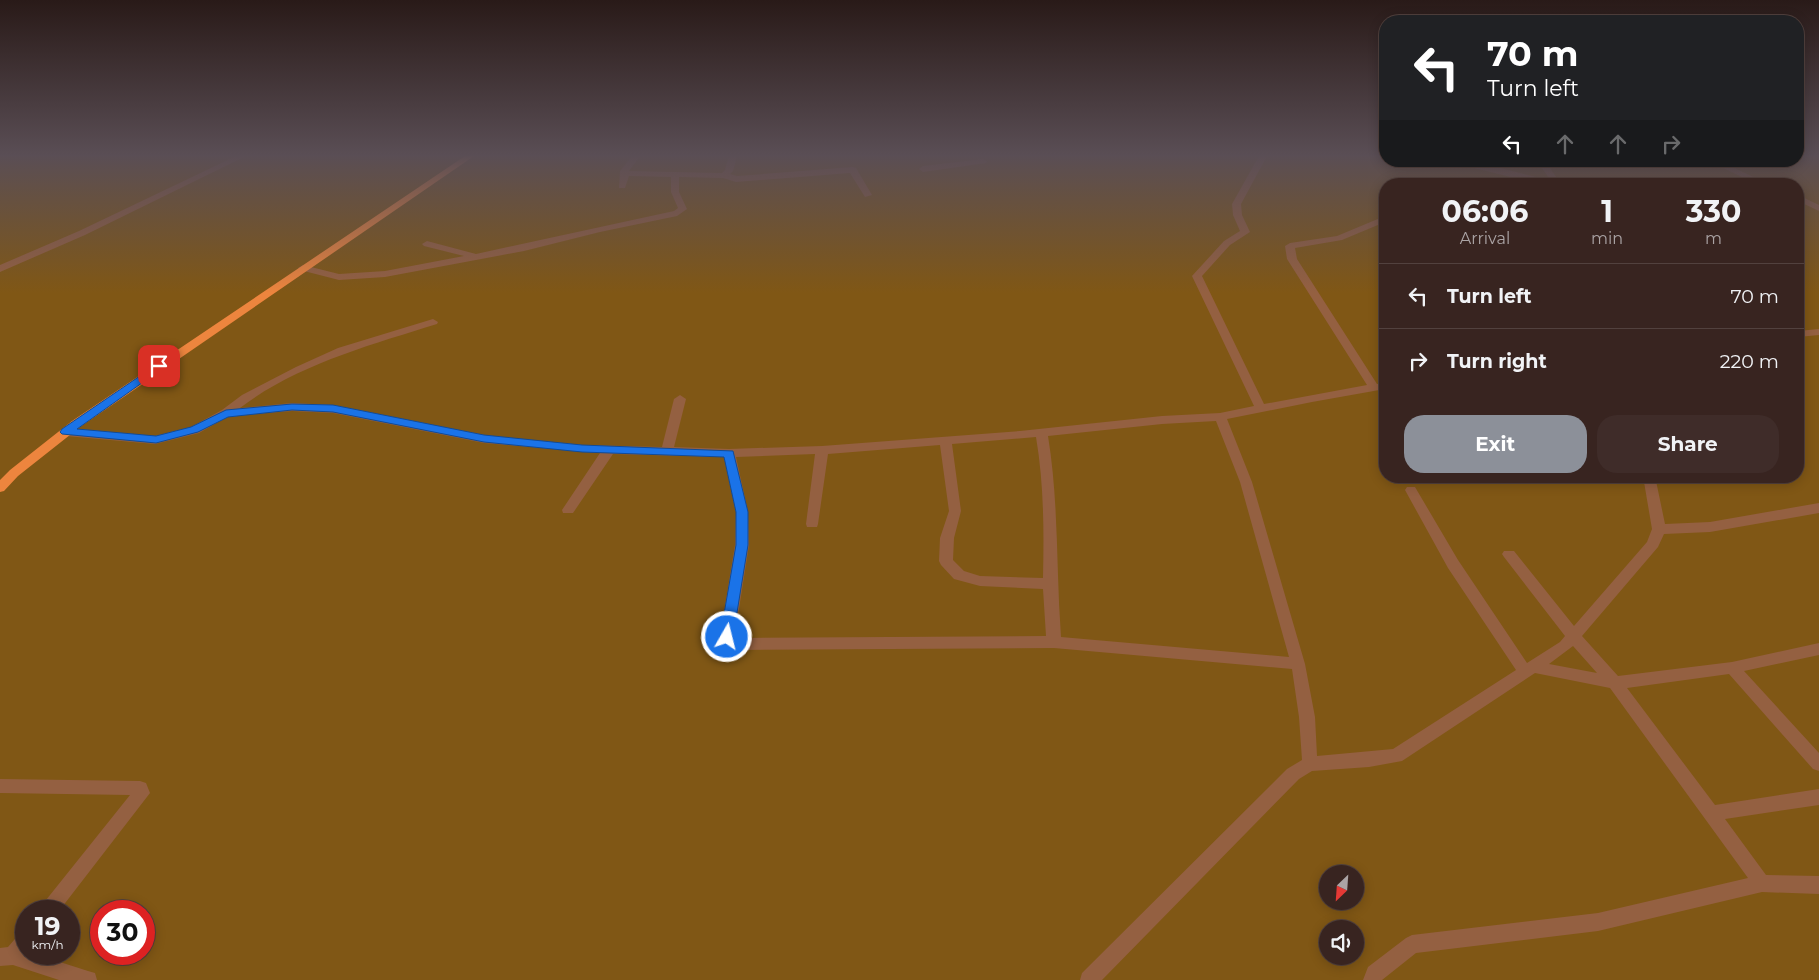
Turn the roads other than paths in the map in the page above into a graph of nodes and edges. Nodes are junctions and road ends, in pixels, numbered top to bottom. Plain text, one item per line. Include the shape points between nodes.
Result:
1 (147, 202) edge
2 (402, 202) edge
3 (680, 202) edge
4 (1237, 202) edge
5 (1806, 202) edge
6 (1819, 208) edge
7 (1379, 221) edge
8 (427, 244) dead end
9 (477, 257) junction
10 (303, 268) junction
11 (0, 269) edge
12 (433, 322) dead end
13 (1819, 332) edge
14 (1804, 333) edge
15 (1379, 386) edge
16 (1379, 387) edge
17 (680, 399) dead end
18 (1261, 409) junction
19 (226, 413) junction
20 (1220, 417) junction
21 (66, 432) junction
22 (1041, 432) junction
23 (945, 440) junction
24 (609, 450) junction
25 (822, 450) junction
26 (667, 451) junction
27 (729, 453) junction
28 (0, 472) edge
29 (14, 473) junction
30 (1650, 483) edge
31 (0, 488) edge
32 (1411, 490) dead end
33 (1819, 508) edge
34 (568, 510) dead end
35 (812, 524) dead end
36 (1659, 529) junction
37 (1509, 554) dead end
38 (1050, 584) junction
39 (1574, 636) junction
40 (1054, 642) junction
41 (1819, 649) edge
42 (1298, 664) junction
43 (1732, 668) junction
44 (1529, 669) junction
45 (1615, 683) junction
46 (1310, 764) junction
47 (1819, 764) edge
48 (0, 786) edge
49 (1817, 801) edge
50 (1712, 813) junction
51 (1762, 883) junction
52 (1819, 885) edge
53 (57, 900) edge
54 (6, 957) edge
55 (88, 980) edge
56 (1089, 980) edge
57 (1372, 980) edge

1 - 11 street
2 - 10 main road
3 - 9 street via 683,209 678,213
4 - 18 street via 1236,210 1245,232 1227,243 1197,276
5 - 6 street
7 - 15 street via 1339,238 1290,246 1292,259
8 - 9 street
9 - 10 street via 356,277 339,277
10 - 21 main road
12 - 19 street via 342,350 246,398
13 - 14 street
16 - 18 street
17 - 26 street
18 - 20 street
19 - 21 street via 195,430 156,440
19 - 24 street via 292,407 333,409 484,439
20 - 22 street
20 - 42 street via 1246,482
21 - 29 main road
22 - 23 street
22 - 38 street via 1048,467
23 - 25 street
23 - 38 street via 955,511 947,538 946,561 959,575 980,581
24 - 26 street
24 - 34 street
25 - 27 street
25 - 35 street
26 - 27 street
27 - 40 street via 742,512 742,545 727,637 741,644
28 - 29 main road
29 - 31 main road
30 - 36 street
32 - 44 street via 1453,564
33 - 36 street via 1710,527
36 - 39 street via 1653,544
37 - 39 street
38 - 40 street
39 - 44 street via 1565,646
39 - 45 street
40 - 42 street
41 - 43 street
42 - 46 street via 1307,717
43 - 45 street
43 - 47 street
44 - 45 street
44 - 46 street via 1396,756
45 - 50 street
46 - 56 street via 1293,774
48 - 53 street via 140,788 142,793
49 - 50 street
50 - 51 street
51 - 52 street
51 - 57 street via 1598,922 1412,944
54 - 55 street

